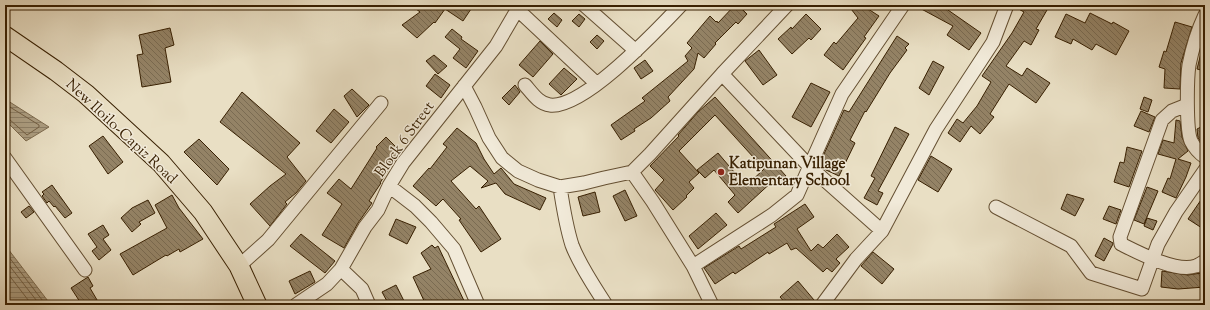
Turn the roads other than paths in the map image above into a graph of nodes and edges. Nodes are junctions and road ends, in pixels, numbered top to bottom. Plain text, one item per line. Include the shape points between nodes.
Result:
1 (584, 5) edge
2 (681, 5) edge
3 (787, 5) edge
4 (903, 5) edge
5 (1007, 5) edge
6 (519, 7) edge
7 (1205, 15) edge
8 (5, 36) edge
9 (636, 51) junction
10 (722, 74) junction
11 (597, 84) junction
12 (525, 85) dead end
13 (464, 86) junction
14 (381, 103) dead end
15 (1187, 105) junction
16 (1205, 157) edge
17 (5, 158) edge
18 (810, 167) junction
19 (1205, 170) edge
20 (632, 172) junction
21 (389, 186) junction
22 (560, 187) junction
23 (996, 207) dead end
24 (882, 231) junction
25 (1152, 260) junction
26 (1205, 261) edge
27 (239, 266) junction
28 (693, 266) junction
29 (341, 269) junction
30 (86, 270) dead end
31 (257, 305) edge
32 (296, 305) edge
33 (369, 305) edge
34 (478, 305) edge
35 (606, 305) edge
36 (712, 305) edge
37 (822, 305) edge

1 - 9 street
2 - 9 street
3 - 10 street
4 - 18 street via 842,94
5 - 24 street via 993,42 936,129
6 - 11 street
6 - 13 street, Block 6 Street via 496,46
7 - 15 street via 1189,65
8 - 27 highway, New Iloilo-Capiz Road via 86,94 161,163 203,212
9 - 11 street
10 - 18 street
10 - 20 street
11 - 12 street via 561,105 540,102
13 - 21 street, Block 6 Street via 403,163
13 - 22 street via 489,138 502,158 518,171
14 - 27 street via 268,240
15 - 16 street via 1191,140 1197,152
15 - 25 street via 1172,111 1162,120 1120,238 1121,244
17 - 30 street
18 - 24 street
18 - 28 street via 797,195 772,215
19 - 25 street via 1176,212
20 - 22 street
20 - 28 street
21 - 29 street, Block 6 Street via 378,210
21 - 34 street via 415,206 454,249
22 - 35 street via 564,217 573,246
23 - 25 street via 1071,246 1091,273 1142,289
24 - 37 street via 856,259
25 - 26 street via 1185,267 1196,266
27 - 31 highway, New Iloilo-Capiz Road
28 - 36 street
29 - 32 street, Block 6 Street via 327,284
29 - 33 street via 362,289

